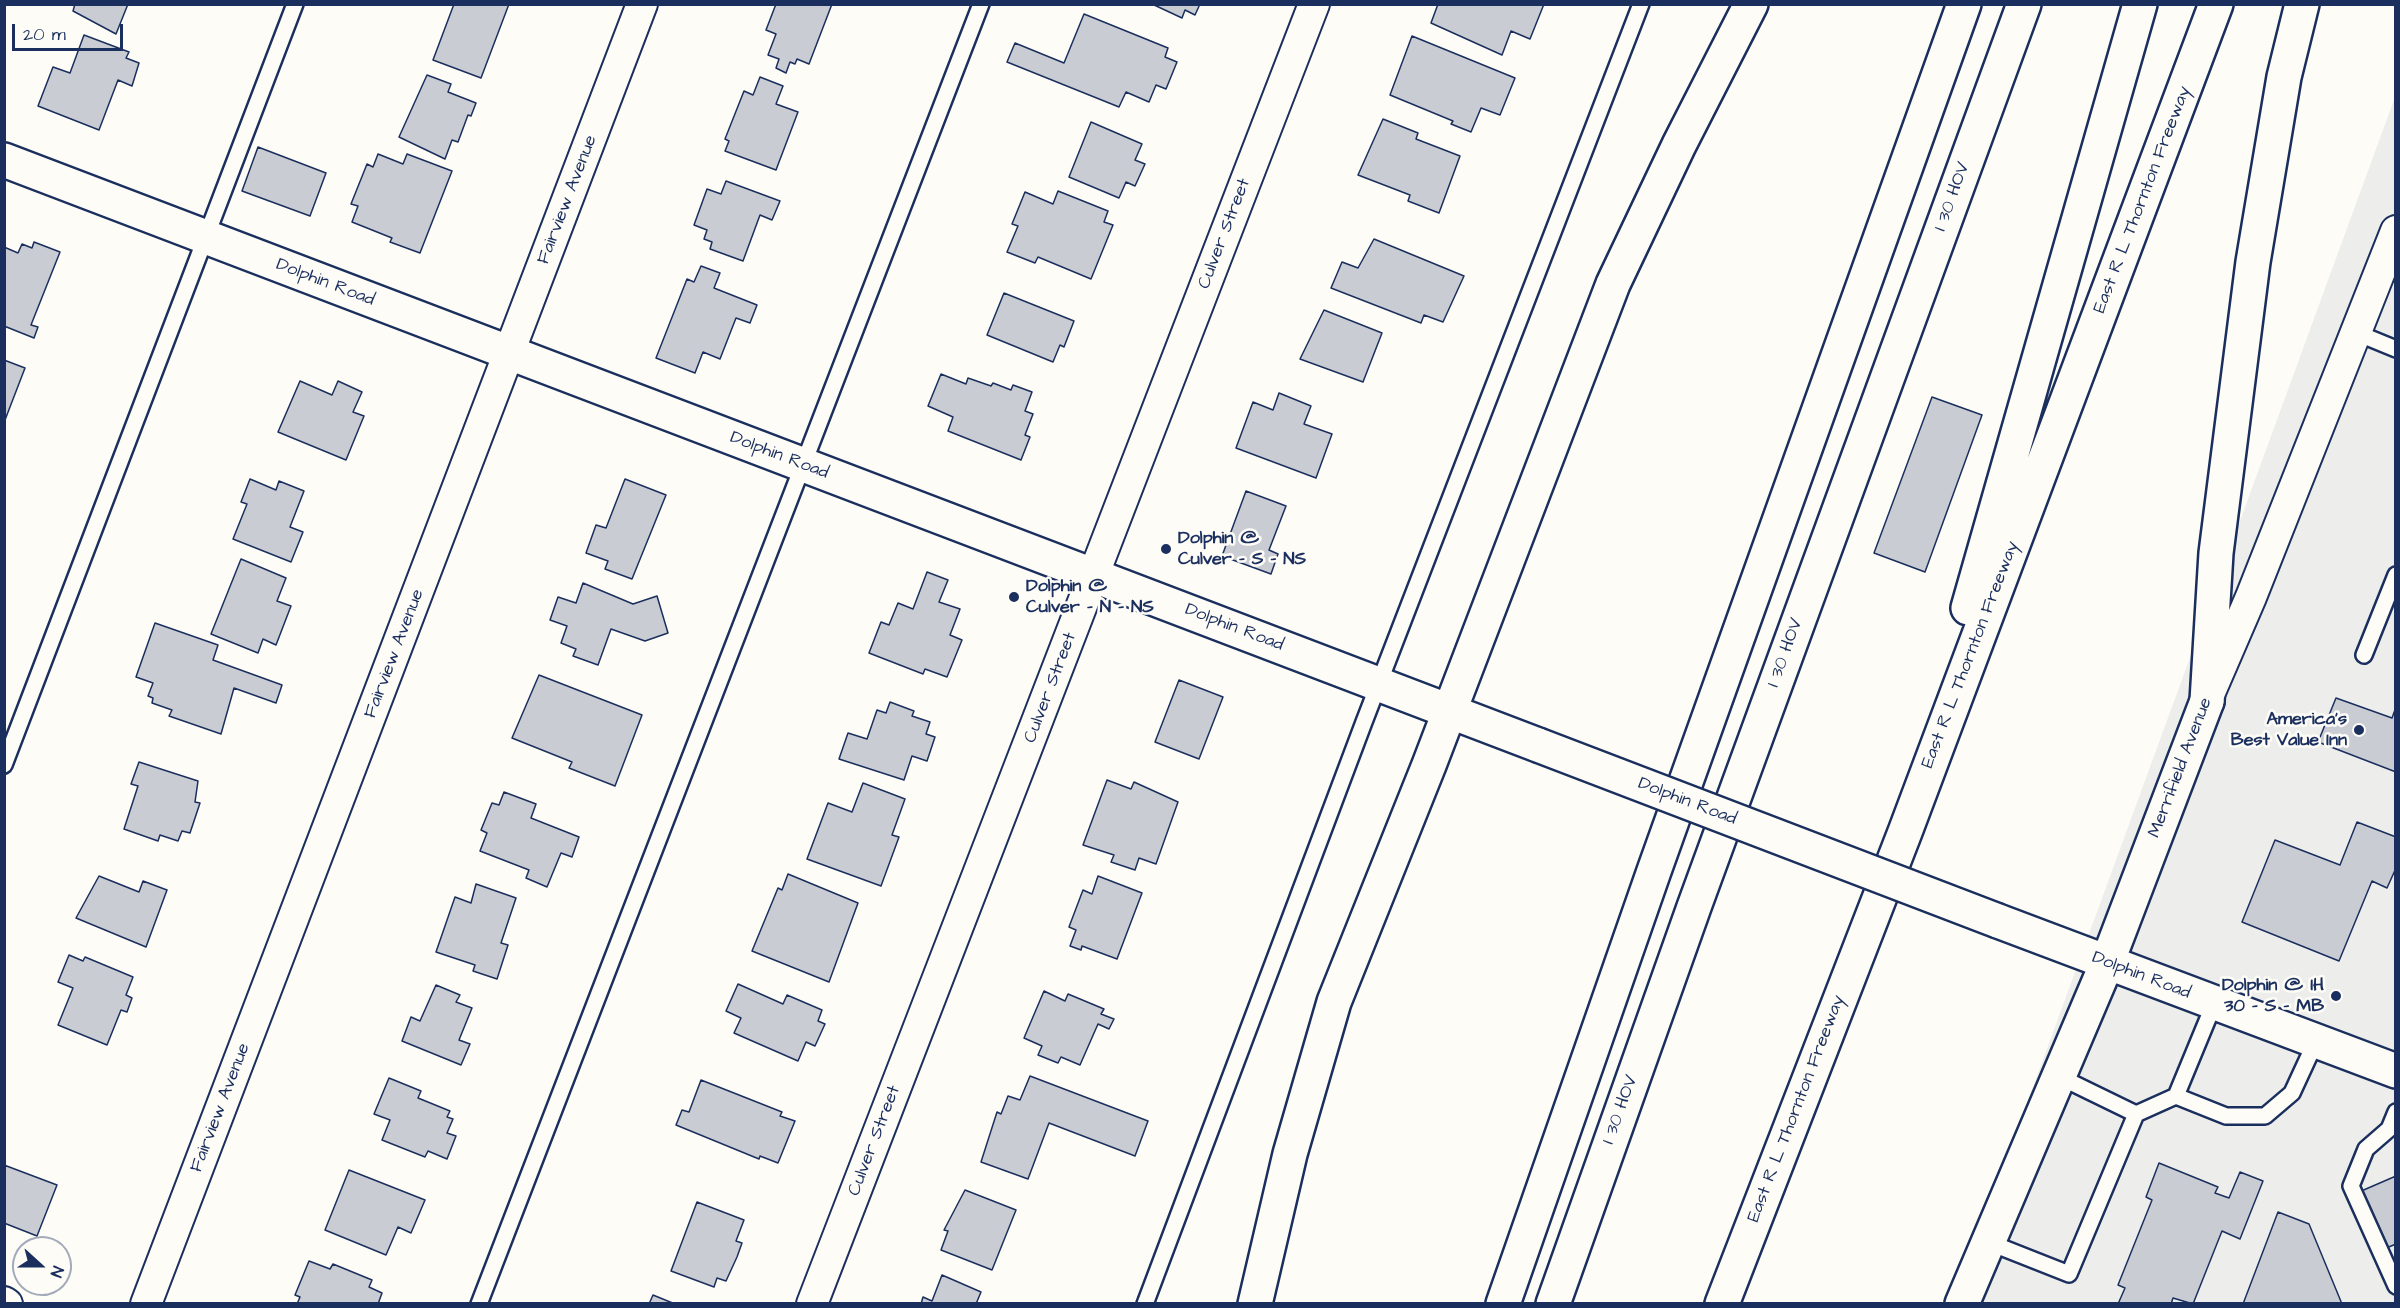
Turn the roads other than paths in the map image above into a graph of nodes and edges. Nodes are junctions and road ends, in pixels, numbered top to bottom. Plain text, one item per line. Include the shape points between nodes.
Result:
1 (295, 4) edge
2 (642, 4) edge
3 (981, 4) edge
4 (1314, 4) edge
5 (1641, 4) edge
6 (1751, 4) edge
7 (1964, 4) edge
8 (1987, 4) edge
9 (2024, 4) edge
10 (2140, 4) edge
11 (2216, 4) edge
12 (2302, 4) edge
13 (4, 160) edge
14 (207, 238) junction
15 (2394, 241) edge
16 (1876, 249) junction
17 (2357, 333) junction
18 (2396, 349) edge
19 (509, 355) junction
20 (805, 465) junction
21 (1095, 575) junction
22 (2396, 575) edge
23 (2364, 655) dead end
24 (1379, 685) junction
25 (2207, 701) junction
26 (1449, 712) junction
27 (4, 765) edge
28 (1905, 832) junction
29 (2107, 963) junction
30 (2214, 1004) junction
31 (2316, 1041) junction
32 (2396, 1071) edge
33 (2060, 1077) junction
34 (2176, 1096) junction
35 (2396, 1112) edge
36 (2136, 1114) junction
37 (1988, 1242) junction
38 (2394, 1282) edge
39 (146, 1304) edge
40 (479, 1304) edge
41 (813, 1304) edge
42 (1146, 1304) edge
43 (1256, 1304) edge
44 (1503, 1304) edge
45 (1553, 1304) edge
46 (1722, 1304) edge
47 (1962, 1304) edge

1 - 14 lane
2 - 19 street, Fairview Avenue
3 - 20 lane
4 - 21 street, Culver Street
5 - 24 lane
6 - 26 main road via 1613,284
7 - 16 main road
8 - 16 main road
9 - 45 main road, I 30 HOV
10 - 28 main road
11 - 28 main road, East R L Thornton Freeway
12 - 25 main road via 2284,77 2253,262 2216,553
13 - 14 main road, Dolphin Road
14 - 19 main road, Dolphin Road
14 - 27 lane
15 - 17 street, Merrifield Avenue
16 - 44 main road
17 - 18 lane
17 - 25 street, Merrifield Avenue
19 - 20 main road, Dolphin Road
19 - 39 street, Fairview Avenue
20 - 21 main road, Dolphin Road
20 - 40 lane
21 - 24 main road, Dolphin Road
21 - 41 street, Culver Street
22 - 23 lane
24 - 26 main road, Dolphin Road
24 - 42 lane
25 - 29 main road, Merrifield Avenue
26 - 29 main road, Dolphin Road, bridge
26 - 43 main road via 1334,1002 1290,1154
28 - 46 main road, East R L Thornton Freeway
29 - 30 main road, Dolphin Road
29 - 33 main road, Merrifield Avenue
30 - 31 main road, Dolphin Road
30 - 34 lane
31 - 32 main road, Dolphin Road
31 - 34 lane via 2292,1093 2265,1116 2226,1116
33 - 36 lane
33 - 37 main road, Merrifield Avenue
34 - 36 lane
35 - 38 lane via 2389,1129 2367,1149 2351,1186
36 - 37 lane via 2069,1274
37 - 47 main road, Merrifield Avenue

